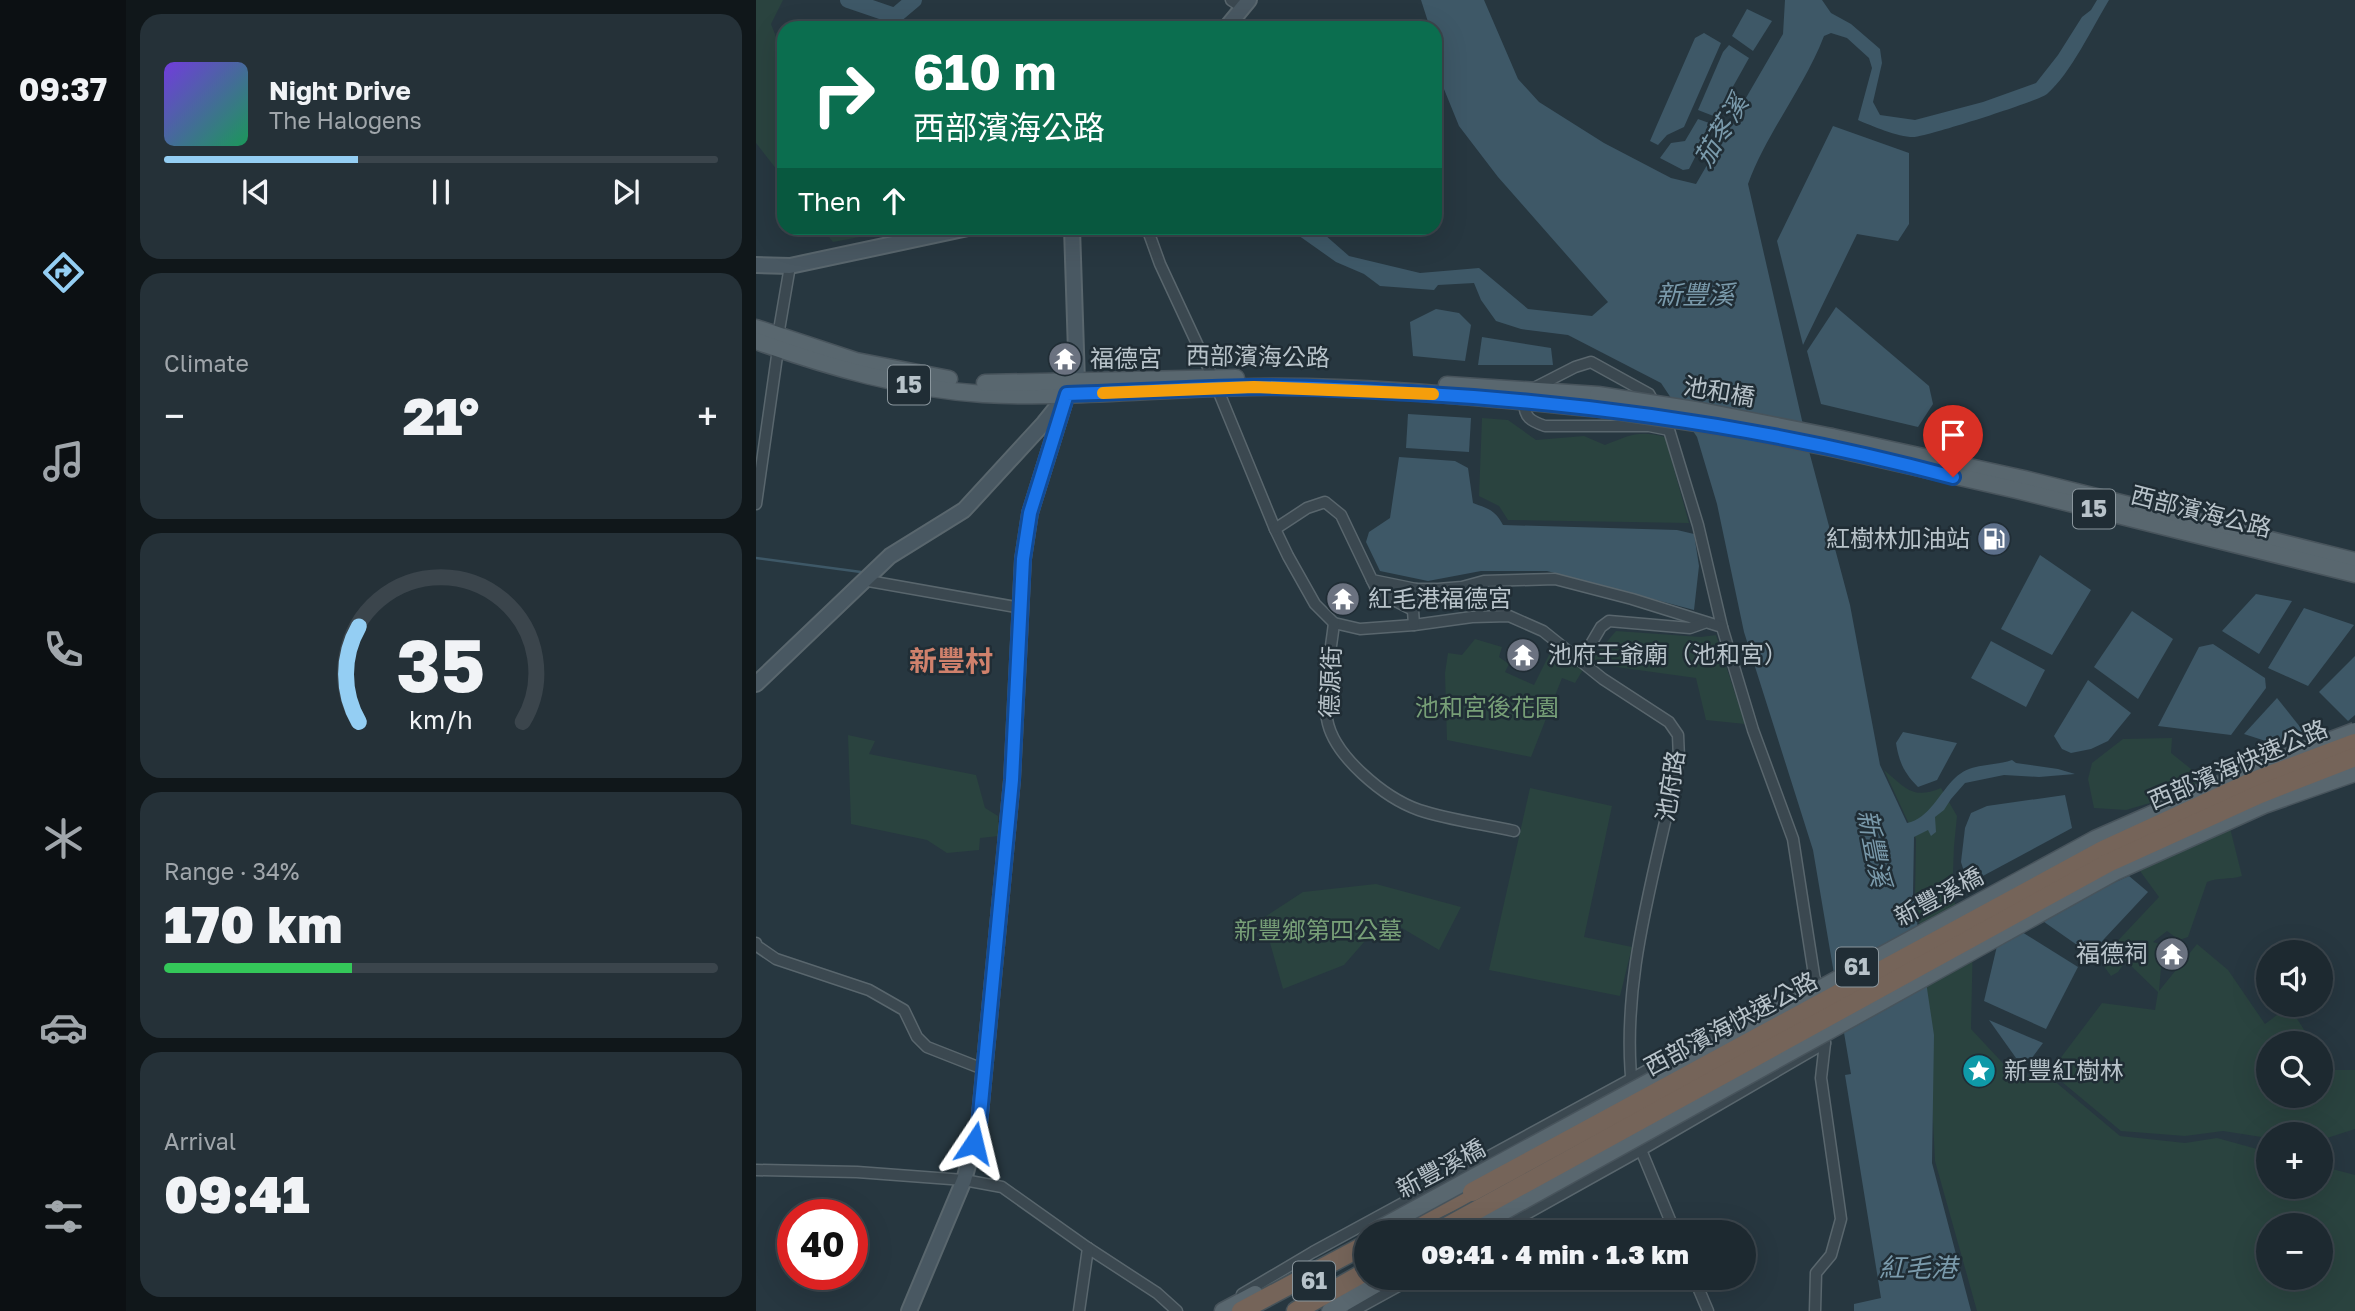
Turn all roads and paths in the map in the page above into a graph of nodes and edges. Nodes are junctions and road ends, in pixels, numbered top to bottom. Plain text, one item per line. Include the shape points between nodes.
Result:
1 (1241, 3) edge
2 (1230, 21) edge
3 (935, 235) edge
4 (1072, 235) edge
5 (1150, 235) edge
6 (756, 265) edge
7 (790, 266) junction
8 (756, 328) edge
9 (756, 341) edge
10 (778, 342) junction
11 (1215, 383) junction
12 (1072, 388) junction
13 (1527, 396) junction
14 (1600, 402) joint
15 (1657, 408) junction
16 (1649, 426) junction
17 (1669, 430) junction
18 (1832, 443) junction
19 (756, 504) edge
20 (1275, 529) junction
21 (2355, 561) edge
22 (2355, 574) edge
23 (862, 580) junction
24 (1372, 580) junction
25 (1416, 589) junction
26 (1021, 608) junction
27 (1413, 610) junction
28 (1704, 622) junction
29 (1334, 623) junction
30 (1413, 625) junction
31 (1722, 627) junction
32 (1581, 660) junction
33 (756, 684) edge
34 (2355, 731) edge
35 (2355, 743) edge
36 (2355, 757) edge
37 (2355, 773) edge
38 (1514, 831) dead end
39 (756, 943) edge
40 (1815, 978) junction
41 (1768, 1003) junction
42 (1825, 1043) junction
43 (1797, 1058) junction
44 (983, 1069) junction
45 (1631, 1078) junction
46 (1641, 1150) junction
47 (756, 1170) edge
48 (964, 1180) junction
49 (1472, 1192) junction
50 (1395, 1220) edge
51 (1415, 1220) edge
52 (1422, 1220) edge
53 (1459, 1220) edge
54 (1489, 1220) edge
55 (1516, 1220) edge
56 (1670, 1220) edge
57 (1354, 1243) edge
58 (1088, 1248) junction
59 (1354, 1251) edge
60 (1354, 1258) edge
61 (1354, 1278) edge
62 (1371, 1290) edge
63 (1385, 1290) edge
64 (1699, 1290) edge
65 (1352, 1304) edge
66 (908, 1311) edge
67 (1079, 1311) edge
68 (1177, 1311) edge
69 (1216, 1311) edge
70 (1223, 1311) edge
71 (1241, 1311) edge
72 (1262, 1311) edge
73 (1296, 1311) edge
74 (1330, 1311) edge
75 (1707, 1311) edge
76 (1815, 1311) edge

1 - 2 street
3 - 7 street
4 - 12 street
5 - 11 street
6 - 7 street
7 - 10 street
8 - 10 main road, 西部濱海公路 / 15
9 - 10 main road, 西部濱海公路 / 15
10 - 12 main road, 西部濱海公路 / 15 via 921,375
10 - 19 street
11 - 12 main road, 西部濱海公路 / 15
11 - 13 main road, 西部濱海公路 / 15 via 1468,385
11 - 20 street
12 - 23 street via 964,510 890,556
12 - 26 street via 1030,513
13 - 14 main road, 西部濱海公路 / 15
13 - 15 street via 1591,362 1649,394
13 - 16 street via 1524,411 1531,421 1545,426
14 - 18 main road, 池和橋 / 15, bridge
15 - 16 street
15 - 17 street
16 - 17 street
17 - 31 street
18 - 21 main road, 西部濱海公路 / 15 via 2024,479
18 - 22 main road, 西部濱海公路 / 15
20 - 24 street via 1325,502 1341,515
20 - 29 street via 1315,604
23 - 26 street
23 - 33 street
24 - 25 street
24 - 27 street via 1378,592
25 - 27 street
25 - 28 street via 1462,587 1484,580 1555,579
26 - 44 street via 1012,780
27 - 30 street
28 - 31 street
28 - 32 street via 1690,628 1609,621
29 - 30 street, 池府路 via 1360,629
29 - 38 street, 德源街 via 1327,721 1348,761 1419,810
30 - 32 street, 池府路 via 1509,616 1543,631
31 - 40 street via 1793,839
32 - 45 street, 池府路 via 1669,722 1680,744 1635,971
34 - 50 main road, 新豐溪橋 / 61, bridge via 2095,839
35 - 49 highway, 西部濱海快速公路 / 61, bridge via 2251,782 2103,850
36 - 53 highway, 西部濱海快速公路 / 61, bridge via 2108,863
37 - 54 main road, 61, bridge via 2264,805 2115,872
39 - 44 street via 776,959 869,990 904,1010 927,1047
40 - 41 street
40 - 42 street
41 - 43 street
41 - 45 street
42 - 43 street
42 - 76 street via 1821,1078 1841,1219 1831,1255 1816,1273
43 - 46 street
44 - 48 street via 979,1125
45 - 46 street, 池府路
45 - 69 street via 1313,1252
46 - 55 street
46 - 56 street, 池府路
47 - 48 street
48 - 58 street via 1002,1187
48 - 66 street
49 - 51 highway
49 - 52 highway, 西部濱海快速公路 / 61
57 - 70 main road, 61
58 - 67 street
58 - 68 street
59 - 71 highway
60 - 72 highway, 61
61 - 73 highway, 61
62 - 65 main road, 61
63 - 65 street
64 - 75 street
65 - 74 main road, 61

